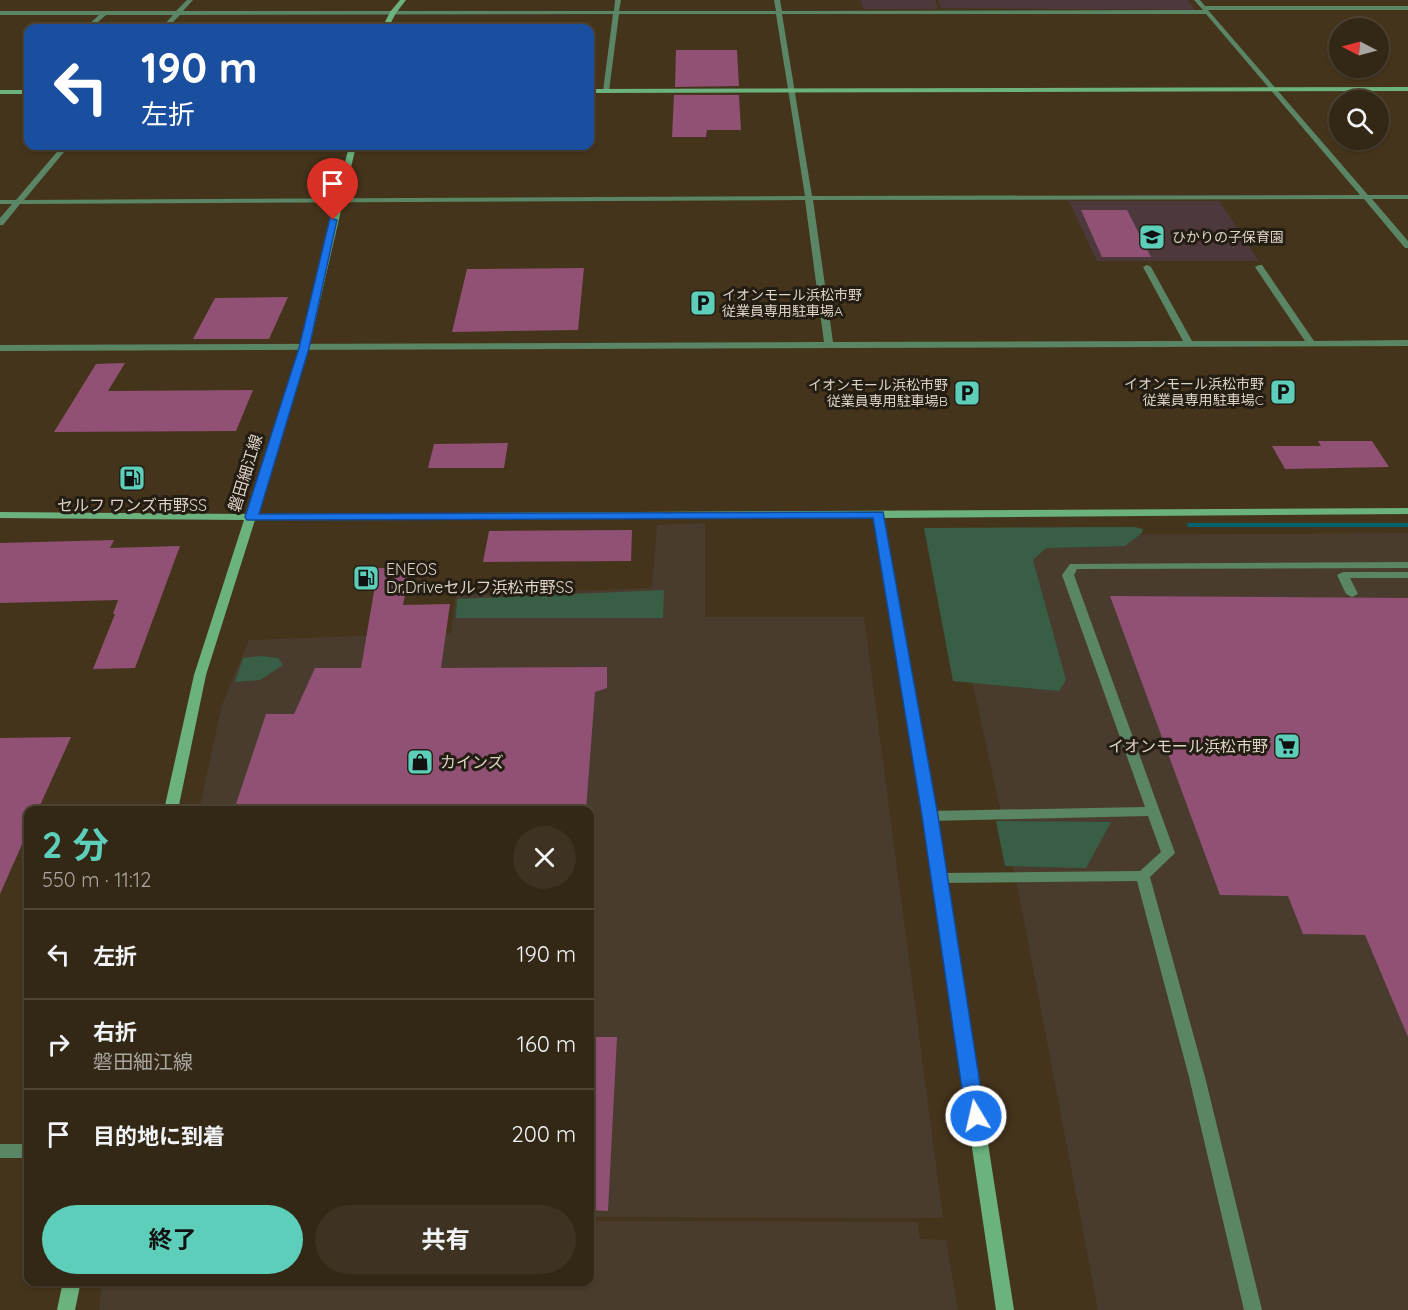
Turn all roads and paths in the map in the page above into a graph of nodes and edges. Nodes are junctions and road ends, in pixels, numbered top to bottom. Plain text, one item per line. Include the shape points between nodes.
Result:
1 (190, 0) edge
2 (403, 0) edge
3 (618, 0) edge
4 (777, 0) edge
5 (1197, 0) edge
6 (1277, 0) edge
7 (1348, 0) edge
8 (1285, 8) junction
9 (1358, 8) junction
10 (1408, 8) edge
11 (1205, 10) junction
12 (0, 12) edge
13 (105, 12) junction
14 (178, 12) junction
15 (393, 12) junction
16 (616, 12) junction
17 (779, 12) junction
18 (92, 24) edge
19 (168, 24) edge
20 (388, 24) edge
21 (1274, 89) junction
22 (1408, 89) edge
23 (793, 90) junction
24 (594, 91) edge
25 (606, 91) junction
26 (0, 92) edge
27 (24, 92) edge
28 (62, 150) edge
29 (351, 150) edge
30 (1367, 197) junction
31 (1408, 197) edge
32 (809, 198) junction
33 (338, 199) junction
34 (0, 202) edge
35 (18, 202) junction
36 (0, 223) edge
37 (1408, 246) edge
38 (1147, 267) dead end
39 (1259, 267) dead end
40 (829, 344) junction
41 (1189, 344) junction
42 (1312, 344) junction
43 (1408, 344) edge
44 (0, 348) edge
45 (304, 348) junction
46 (1408, 511) edge
47 (0, 515) edge
48 (878, 515) junction
49 (251, 517) junction
50 (1408, 565) edge
51 (1408, 575) edge
52 (1352, 594) dead end
53 (172, 806) edge
54 (1154, 811) junction
55 (930, 816) junction
56 (1143, 876) junction
57 (939, 878) junction
58 (0, 1151) edge
59 (24, 1151) edge
60 (71, 1286) edge
61 (66, 1310) edge
62 (1005, 1310) edge
63 (1253, 1310) edge

1 - 14 street
2 - 15 street
3 - 16 street
4 - 17 street
5 - 11 street
6 - 8 street
7 - 9 street
8 - 9 street
8 - 11 street
9 - 10 street
11 - 17 street
11 - 21 street
12 - 13 street
13 - 14 street
13 - 18 street
14 - 15 street
14 - 19 street
15 - 16 street
15 - 20 street
16 - 17 street
16 - 25 street
17 - 23 street
21 - 22 street
21 - 23 street
21 - 30 street
23 - 25 street
23 - 32 street
24 - 25 street
26 - 27 street
28 - 35 street
29 - 33 street, 磐田細江線
30 - 31 street
30 - 32 street
30 - 37 street
32 - 33 street
32 - 40 street
33 - 35 street
33 - 45 street, 磐田細江線
34 - 35 street
35 - 36 street
38 - 41 street
39 - 42 street
40 - 41 street
40 - 45 street
41 - 42 street
42 - 43 street
44 - 45 street
45 - 49 street, 磐田細江線
46 - 48 street
47 - 49 street
48 - 49 street
48 - 55 street
49 - 53 street, 磐田細江線 via 200,675
50 - 54 street via 1074,566 1068,575
51 - 52 street via 1343,575
54 - 55 street
54 - 56 street via 1167,853
55 - 57 street
56 - 57 street
56 - 63 street
57 - 62 street
58 - 59 street
60 - 61 street

